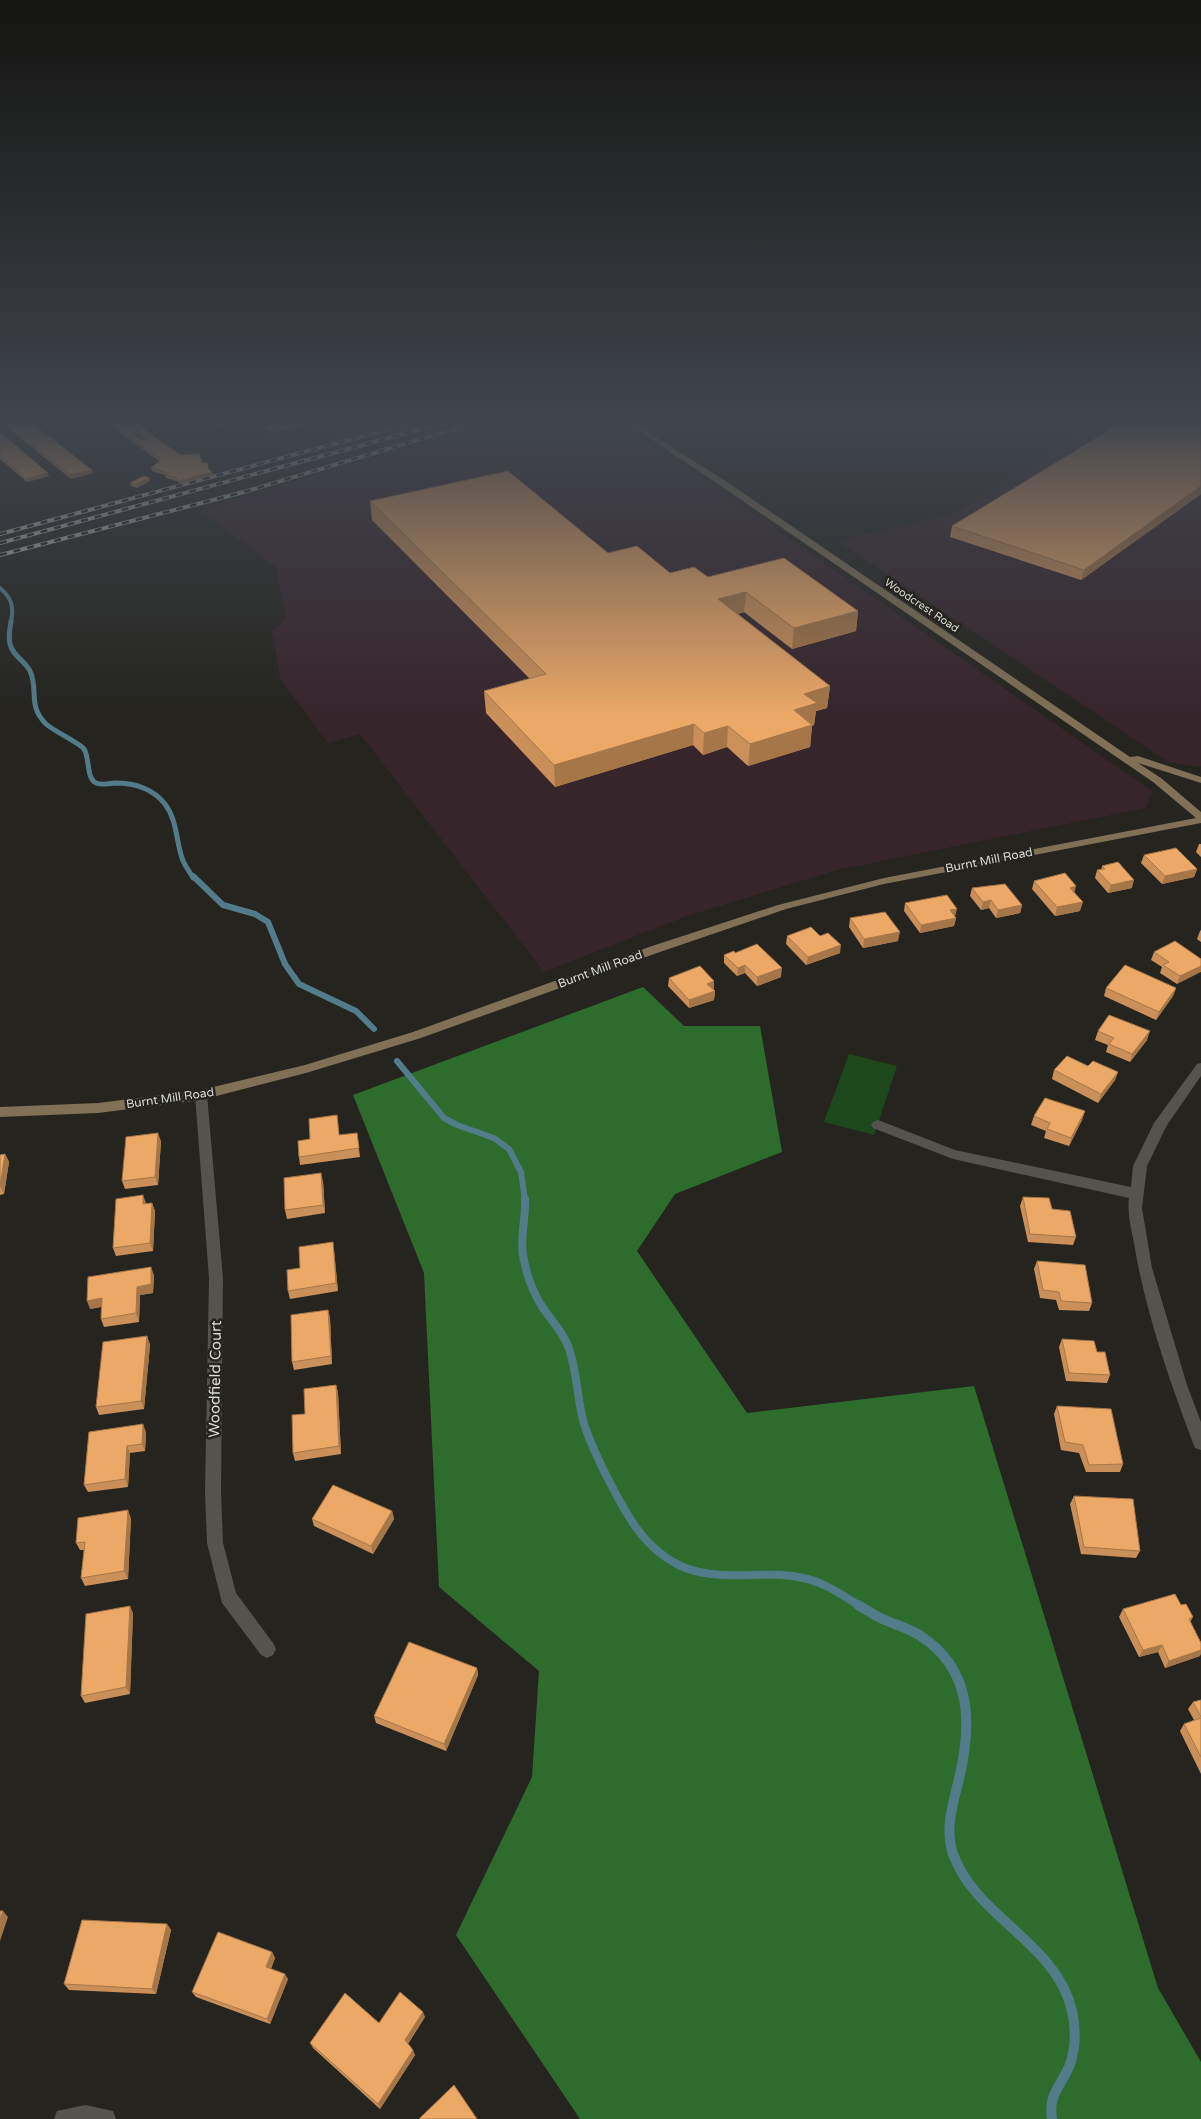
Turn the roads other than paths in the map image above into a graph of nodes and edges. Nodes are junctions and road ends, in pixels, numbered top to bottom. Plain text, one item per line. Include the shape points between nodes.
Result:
1 (775, 519) edge
2 (1114, 750) junction
3 (1201, 780) edge
4 (1201, 818) edge
5 (1201, 1067) edge
6 (202, 1095) junction
7 (0, 1112) edge
8 (878, 1125) dead end
9 (1137, 1194) junction
10 (1201, 1443) edge
11 (268, 1649) dead end
12 (65, 2119) edge
13 (105, 2119) edge

1 - 2 main road, Woodcrest Road
2 - 3 main road
2 - 4 main road, Woodcrest Road via 1157,780
4 - 6 main road, Burnt Mill Road via 884,880 782,907 417,1035 306,1069
5 - 9 street via 1161,1123 1140,1166
6 - 7 main road, Burnt Mill Road via 98,1108
6 - 11 street, Woodfield Court via 216,1278 215,1543 228,1597
8 - 9 street via 953,1154
9 - 10 street via 1135,1208 1145,1268 1179,1385
12 - 13 street via 85,2116

